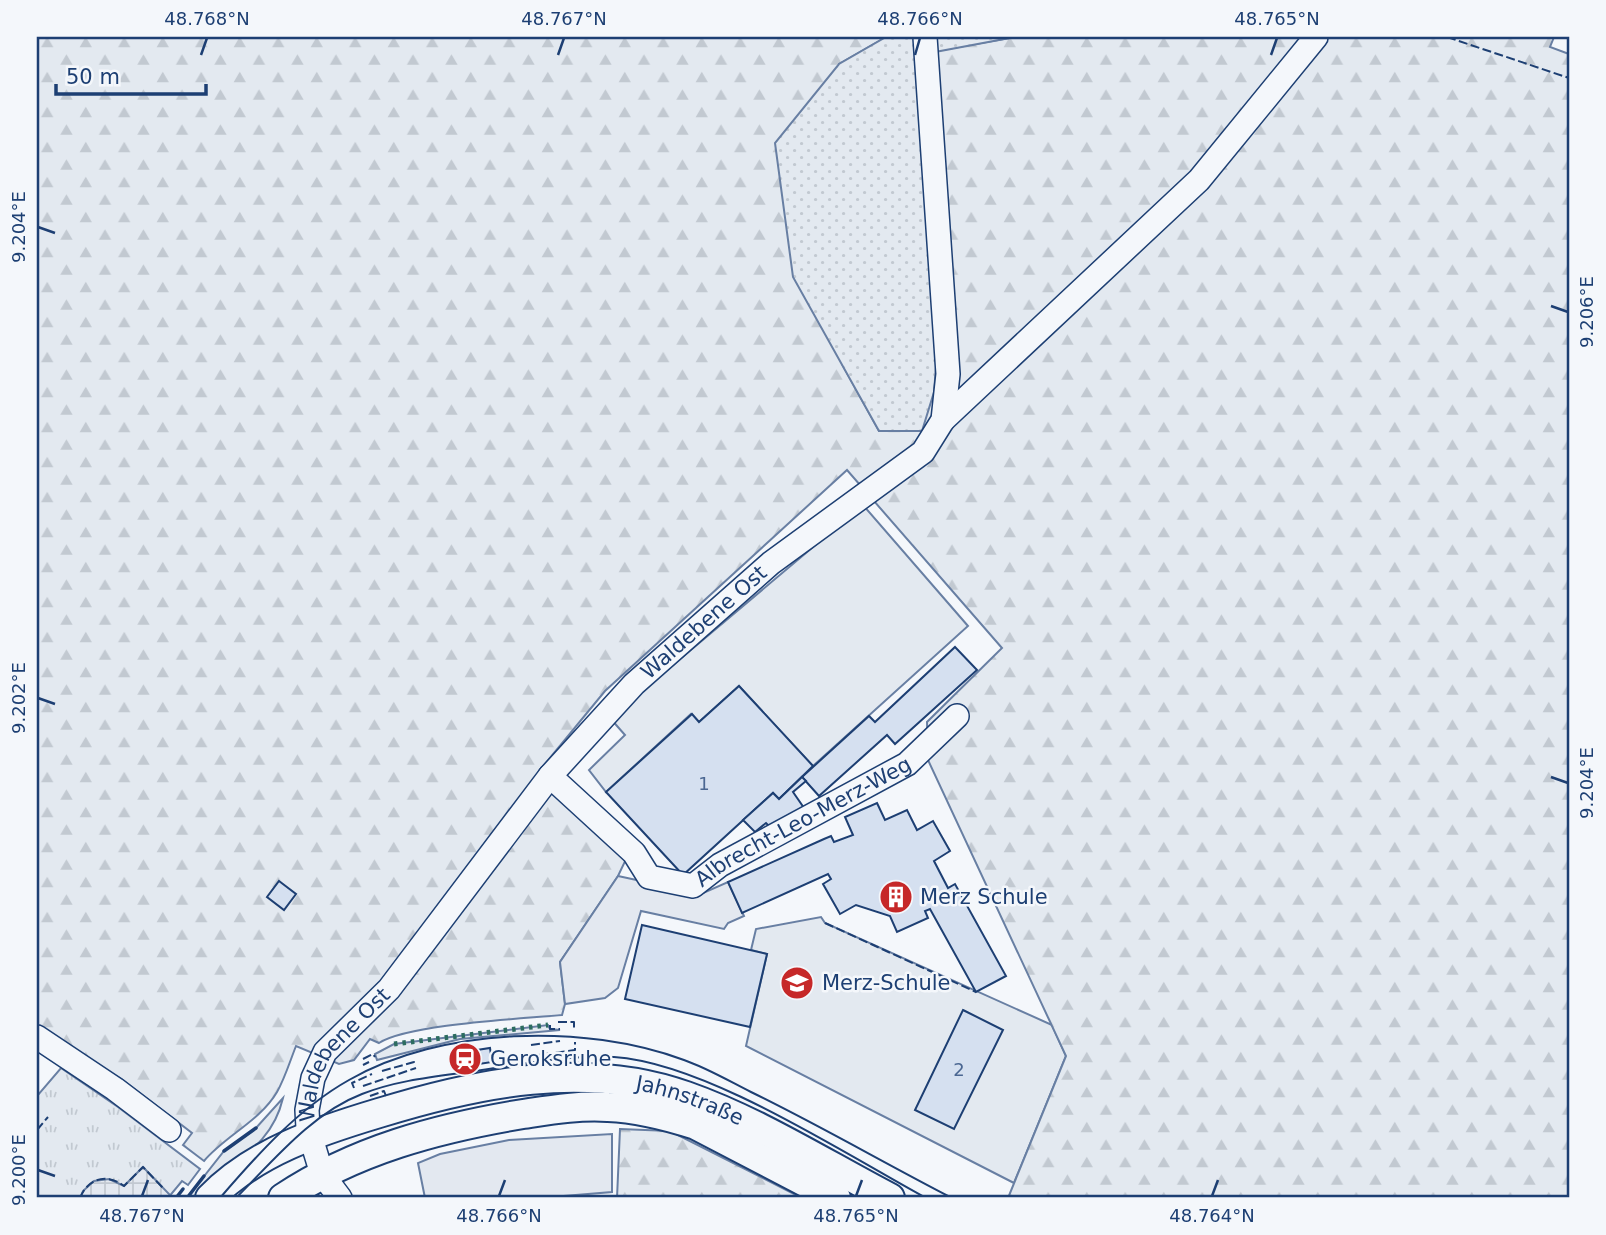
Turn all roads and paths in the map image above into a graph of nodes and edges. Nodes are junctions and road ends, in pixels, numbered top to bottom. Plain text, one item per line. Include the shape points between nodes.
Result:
1 (925, 37) edge
2 (1316, 37) edge
3 (943, 420) junction
4 (957, 716) dead end
5 (550, 776) junction
6 (37, 1037) edge
7 (169, 1130) dead end
8 (310, 1136) junction
9 (322, 1174) junction
10 (210, 1198) edge
11 (283, 1198) edge
12 (340, 1198) edge
13 (836, 1198) edge
14 (890, 1198) edge

1 - 3 street, Waldebene Ost via 948,374
2 - 3 street via 1199,180
3 - 5 street, Waldebene Ost via 923,452 771,563 634,684
4 - 5 street, Albrecht-Leo-Merz-Weg via 907,764 720,865 693,886 649,877 634,853
5 - 8 street, Waldebene Ost via 404,971 325,1052 307,1110
6 - 7 street
8 - 9 street, Waldebene Ost
8 - 10 main road, Jahnstraße via 252,1164
8 - 14 main road, Jahnstraße via 393,1108 479,1087 549,1079 622,1081 686,1096 730,1114
9 - 11 main road, Jahnstraße
9 - 12 street, Waldebene Ost
9 - 13 main road, Jahnstraße via 387,1146 446,1129 559,1109 607,1107 696,1125

